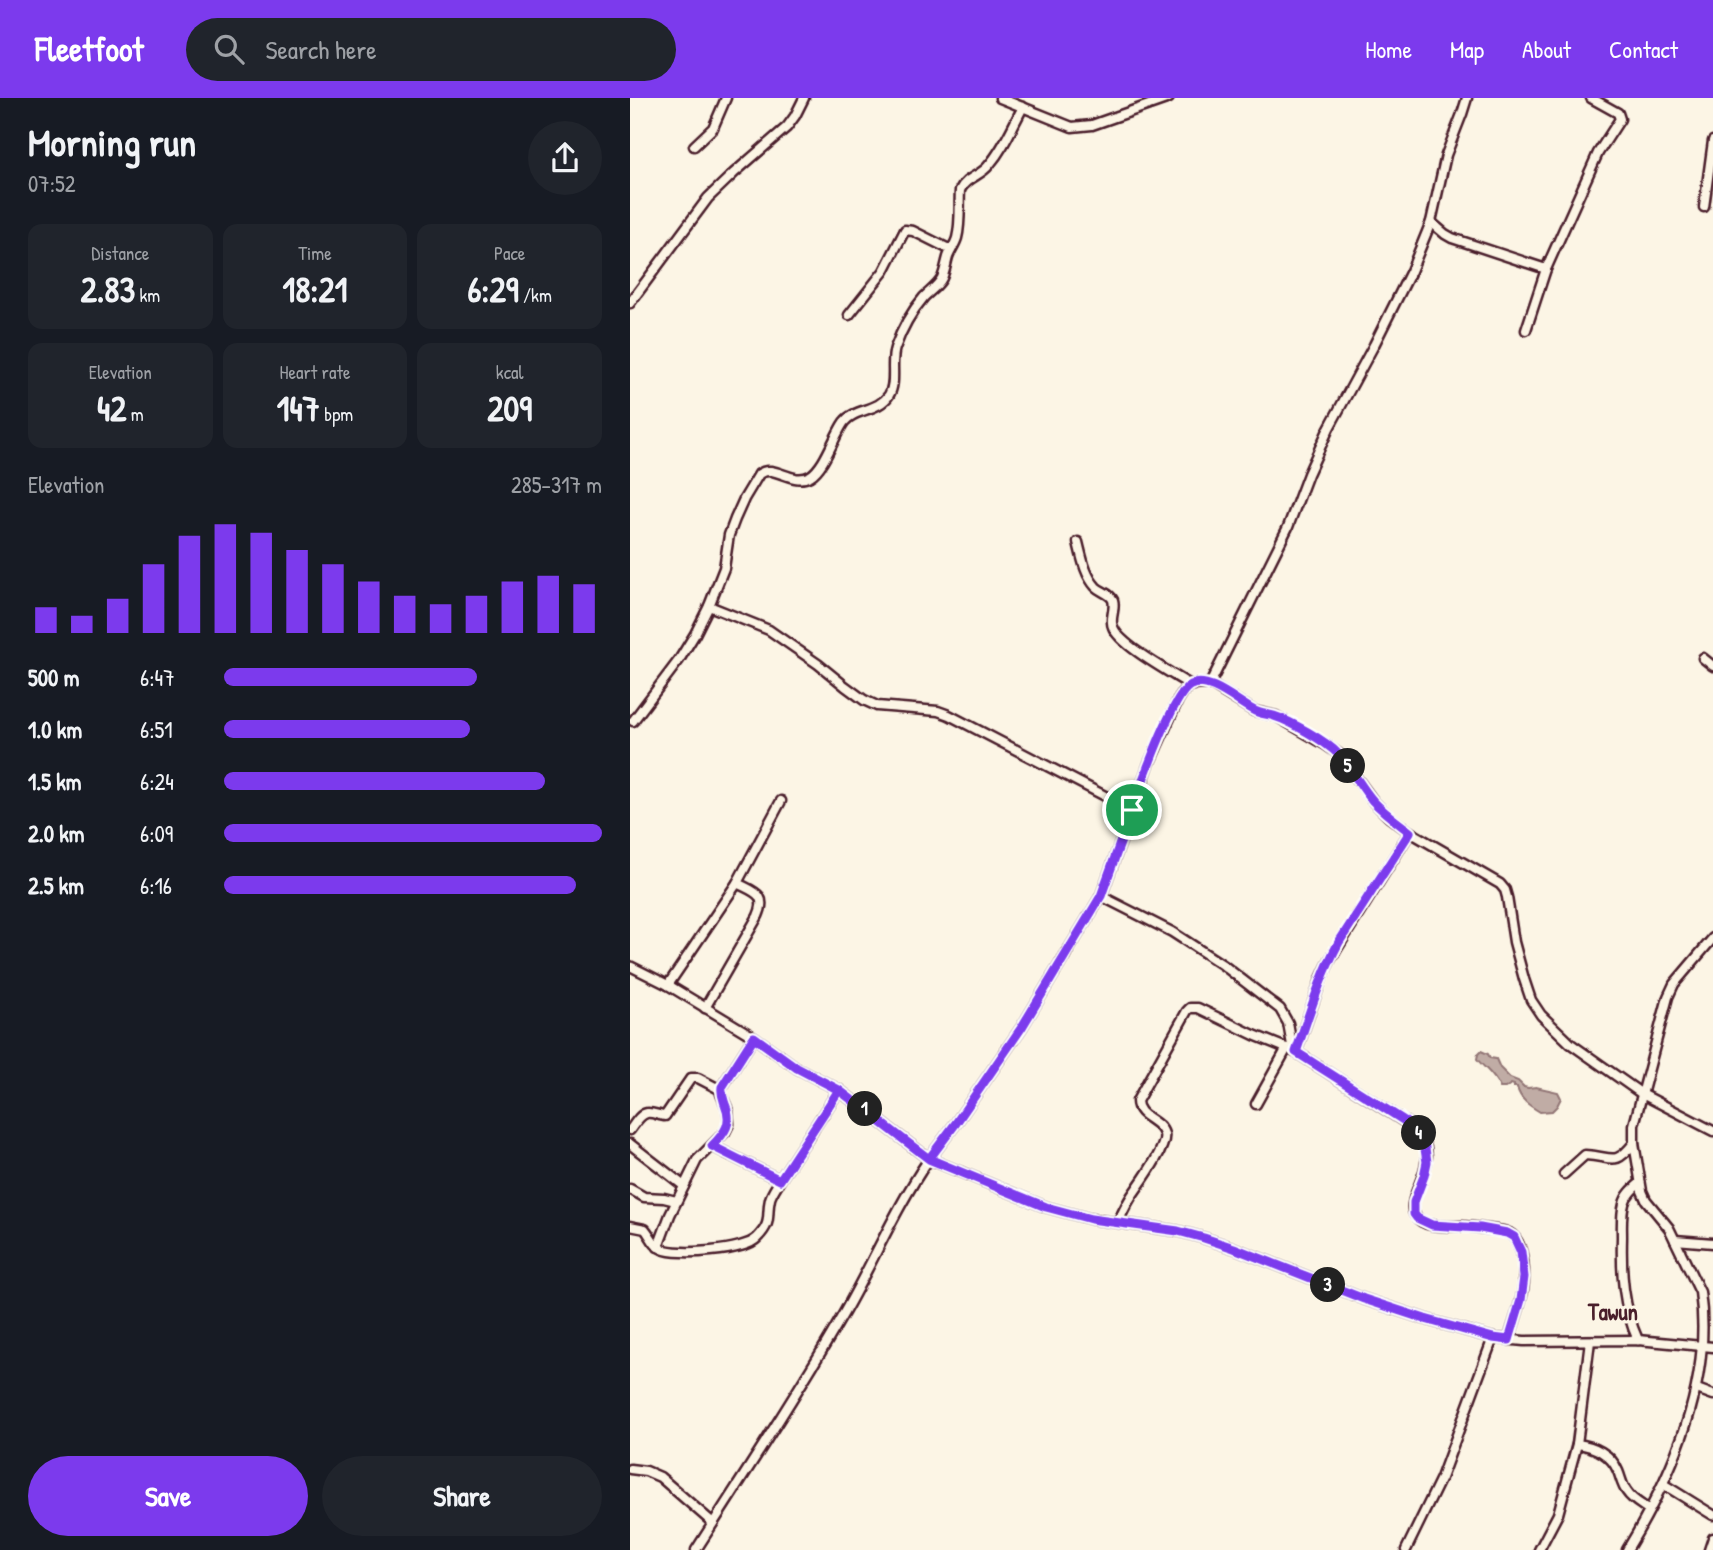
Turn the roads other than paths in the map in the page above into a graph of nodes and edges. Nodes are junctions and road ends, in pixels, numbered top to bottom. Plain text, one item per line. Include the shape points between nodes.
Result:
1 (726, 98) edge
2 (804, 98) edge
3 (1000, 98) edge
4 (1169, 98) edge
5 (1467, 98) edge
6 (1591, 98) edge
7 (1023, 107) junction
8 (1713, 141) edge
9 (694, 146) dead end
10 (1712, 152) edge
11 (1704, 207) dead end
12 (1431, 222) junction
13 (951, 250) junction
14 (1546, 269) junction
15 (630, 303) edge
16 (849, 315) dead end
17 (1526, 330) dead end
18 (1078, 542) dead end
19 (709, 606) junction
20 (1703, 658) dead end
21 (1713, 666) edge
22 (1210, 684) junction
23 (1191, 685) junction
24 (633, 721) dead end
25 (781, 801) dead end
26 (1132, 810) junction
27 (1410, 832) junction
28 (737, 883) junction
29 (1101, 896) junction
30 (1713, 938) edge
31 (630, 966) edge
32 (668, 985) junction
33 (705, 1008) junction
34 (754, 1037) junction
35 (1292, 1051) junction
36 (721, 1090) junction
37 (839, 1090) junction
38 (1642, 1094) junction
39 (1256, 1104) dead end
40 (630, 1130) edge
41 (1713, 1131) edge
42 (1634, 1143) junction
43 (630, 1144) edge
44 (712, 1146) junction
45 (929, 1159) junction
46 (1564, 1174) dead end
47 (780, 1180) junction
48 (1640, 1183) junction
49 (684, 1185) junction
50 (630, 1189) edge
51 (676, 1201) junction
52 (1118, 1222) junction
53 (630, 1226) edge
54 (1675, 1240) junction
55 (1713, 1243) edge
56 (658, 1247) junction
57 (1493, 1338) junction
58 (1509, 1340) junction
59 (1638, 1340) junction
60 (1590, 1341) junction
61 (1709, 1346) edge
62 (1697, 1389) junction
63 (1713, 1395) edge
64 (1577, 1444) junction
65 (630, 1469) edge
66 (1663, 1484) junction
67 (1649, 1510) junction
68 (1713, 1515) edge
69 (713, 1523) junction
70 (1713, 1538) edge
71 (1409, 1549) edge
72 (696, 1550) edge
73 (1539, 1550) edge
74 (1628, 1550) edge
75 (1709, 1550) edge

1 - 9 street via 713,128
2 - 15 street via 787,127 708,198
3 - 7 street
4 - 7 street via 1082,127 1064,125
5 - 12 street via 1446,155
6 - 14 street via 1618,113 1620,119 1598,153
7 - 13 street via 986,170 962,185
8 - 10 street
10 - 11 street
12 - 14 street via 1452,238
12 - 22 street
13 - 16 street via 905,230 884,271
13 - 19 street via 941,280 918,306 898,342 891,389 884,401 846,419 810,476 789,477 765,470 755,480 729,535 724,568
14 - 17 street
18 - 23 street via 1088,575 1113,600 1113,629 1124,642
19 - 24 street via 679,660
19 - 26 street via 769,630 870,703 949,715
20 - 21 street
22 - 23 street
22 - 27 street via 1334,750 1374,802
23 - 26 street via 1168,721
25 - 28 street
26 - 29 street
27 - 35 street via 1329,960
27 - 38 street via 1500,884 1536,1008 1571,1044
28 - 32 street
28 - 33 street via 759,895 762,905
29 - 35 street via 1196,947 1280,1009 1292,1036
29 - 45 street via 1022,1027
30 - 38 street via 1668,997
31 - 32 street
32 - 33 street
33 - 34 street
34 - 36 street
34 - 37 street via 797,1068
35 - 39 street
35 - 52 street via 1201,1010 1188,1011 1137,1101 1140,1111 1164,1137
35 - 58 street via 1422,1135 1427,1162 1414,1202 1417,1218 1432,1225 1487,1229 1514,1237 1524,1277
36 - 40 street via 691,1078 665,1116 644,1114
36 - 44 street via 729,1124
37 - 45 street
37 - 47 street
38 - 41 street
38 - 42 street via 1635,1114
42 - 46 street via 1620,1158 1584,1155
42 - 48 street
43 - 49 street
44 - 47 street
44 - 49 street via 697,1160
45 - 52 street via 1046,1207
45 - 69 street via 799,1391
47 - 56 street via 770,1201 768,1223 751,1243 679,1252
48 - 54 street via 1646,1200
48 - 59 street via 1624,1205 1622,1244 1622,1282
49 - 51 street
50 - 51 street via 644,1197
51 - 56 street
52 - 57 street via 1204,1238 1364,1299
53 - 56 street via 645,1229
54 - 55 street
54 - 61 street via 1700,1292
57 - 58 street
57 - 71 street
58 - 60 street
59 - 60 street
59 - 61 street
60 - 64 street
61 - 62 street
62 - 63 street
62 - 66 street via 1685,1433
64 - 67 street via 1607,1457 1625,1490
64 - 73 street via 1559,1510
65 - 69 street via 660,1477
66 - 67 street
66 - 68 street
67 - 74 street
69 - 72 street
70 - 75 street

